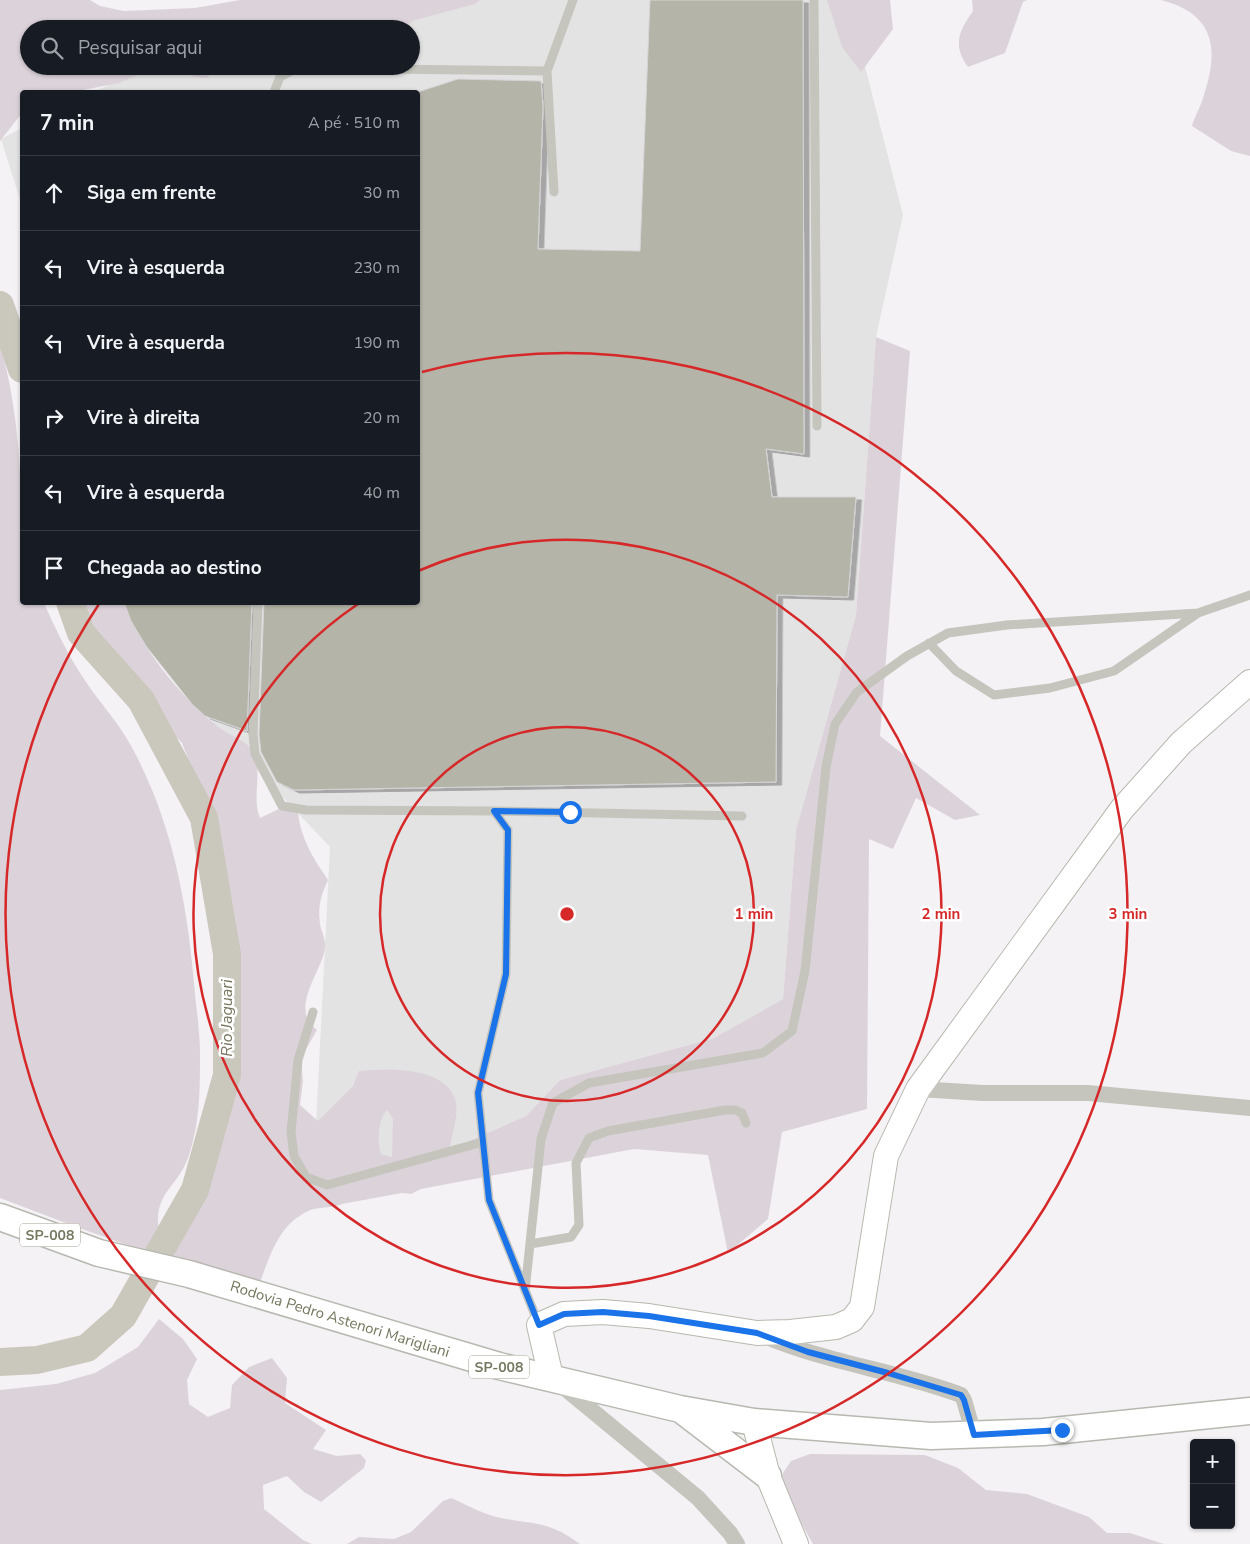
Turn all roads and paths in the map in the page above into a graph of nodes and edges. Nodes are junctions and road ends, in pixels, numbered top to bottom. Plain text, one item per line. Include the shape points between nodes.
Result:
1 (573, 0) edge
2 (814, 0) edge
3 (420, 69) edge
4 (547, 71) junction
5 (284, 75) edge
6 (275, 90) edge
7 (554, 192) dead end
8 (817, 426) dead end
9 (1250, 595) edge
10 (258, 605) edge
11 (1198, 613) junction
12 (929, 643) junction
13 (1250, 682) edge
14 (494, 811) junction
15 (742, 816) dead end
16 (313, 1012) dead end
17 (918, 1089) junction
18 (1250, 1108) edge
19 (746, 1122) dead end
20 (483, 1142) junction
21 (0, 1217) edge
22 (530, 1244) junction
23 (525, 1291) junction
24 (539, 1325) junction
25 (757, 1333) junction
26 (551, 1377) junction
27 (680, 1409) junction
28 (1250, 1411) edge
29 (754, 1422) junction
30 (974, 1435) junction
31 (768, 1476) junction
32 (737, 1544) edge
33 (796, 1544) edge

1 - 4 lane
2 - 8 lane
3 - 4 lane
4 - 7 lane
5 - 6 lane
9 - 11 lane
10 - 14 lane via 255,754 282,806 306,810
11 - 12 lane via 1007,626 948,633
11 - 12 lane via 1114,671 1050,688 994,694 956,671
12 - 22 lane via 857,692 835,724 826,767 805,971 792,1031 763,1053 589,1083 554,1103 541,1138
13 - 17 street via 1181,743 1122,809
14 - 15 lane
14 - 20 lane via 508,830 506,974 478,1093
16 - 20 lane via 298,1060 291,1132 294,1156 306,1177 327,1186
17 - 18 street via 1088,1093
17 - 25 street via 886,1156 862,1307 852,1320 836,1327
19 - 22 lane via 742,1113 725,1110 608,1131 589,1138 576,1163 579,1225 571,1237
20 - 23 lane via 489,1200
21 - 26 main road, Rodovia Pedro Astenori Marigliani / SP-008 via 100,1252 189,1274 499,1366
22 - 23 lane
23 - 24 lane
24 - 25 street via 564,1314 603,1312
24 - 26 street
25 - 30 street via 808,1352 961,1395
26 - 27 main road, Rodovia Pedro Astenori Marigliani / SP-008
26 - 32 street via 698,1498
27 - 29 main road, Rodovia Pedro Astenori Marigliani / SP-008
27 - 31 main road
28 - 30 main road, Rodovia Pedro Astenori Marigliani / SP-008 via 1043,1432
29 - 30 main road, Rodovia Pedro Astenori Marigliani / SP-008 via 931,1436
29 - 31 street
31 - 33 street

